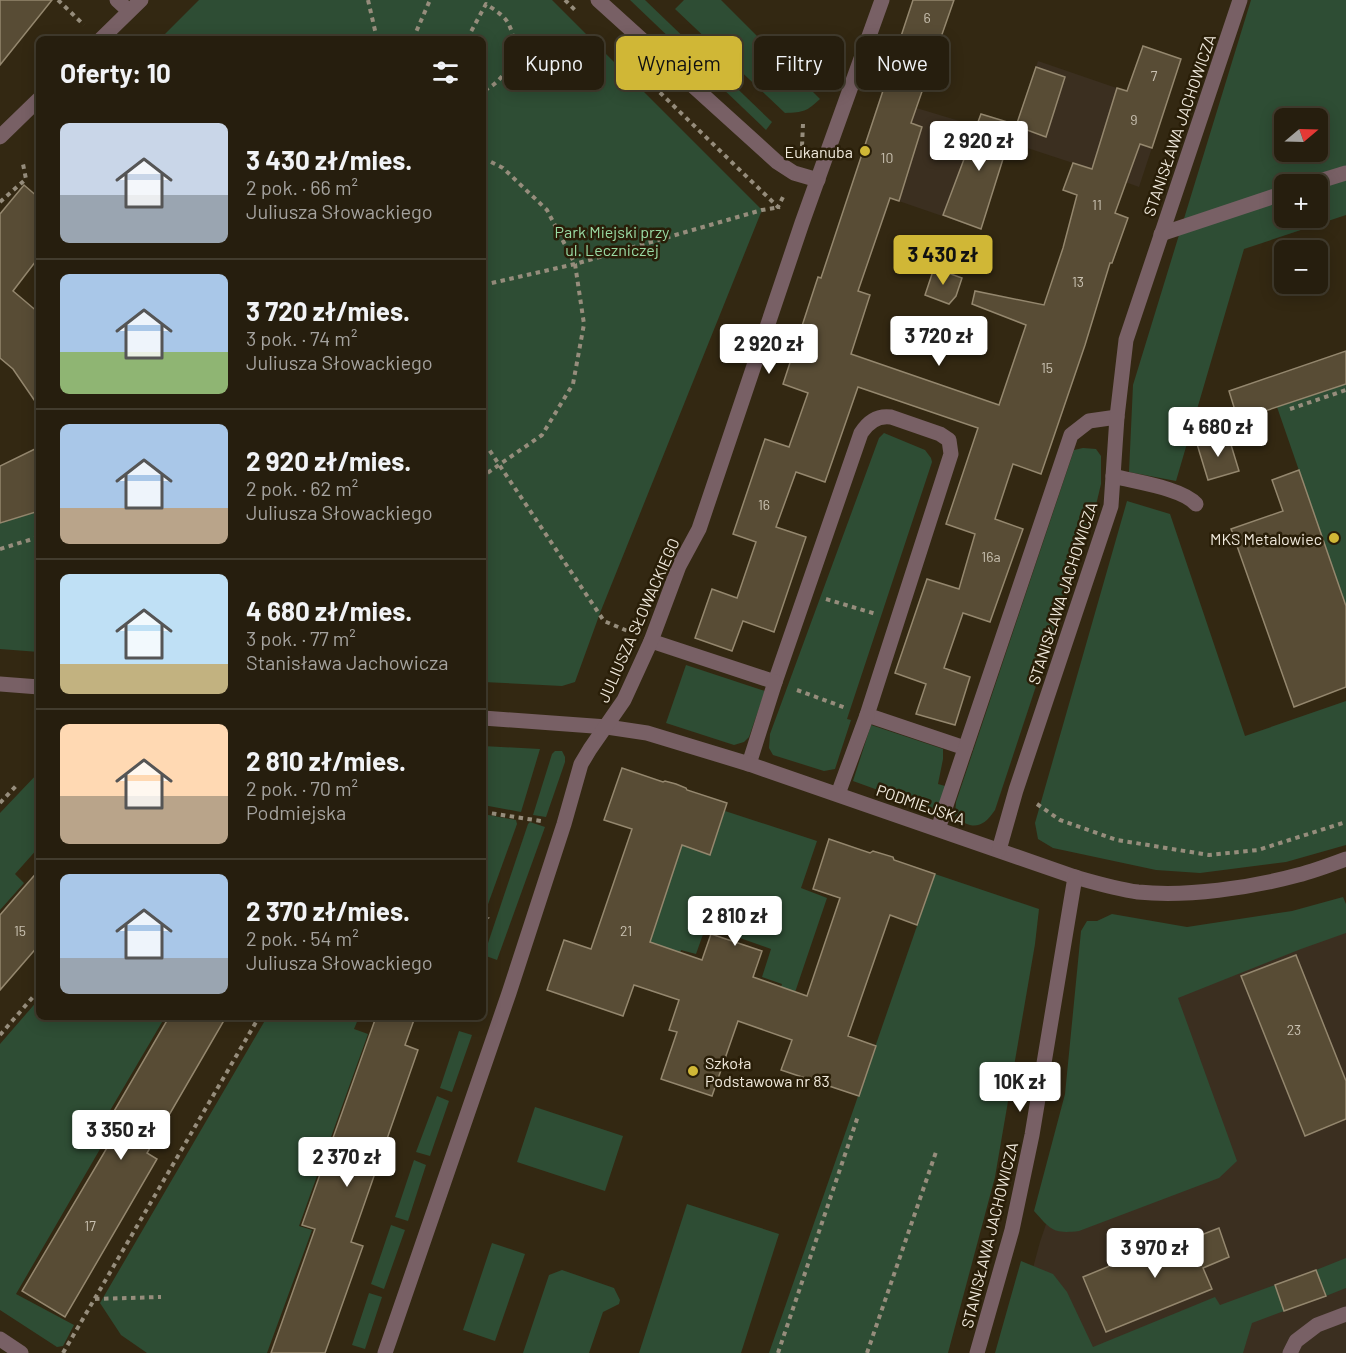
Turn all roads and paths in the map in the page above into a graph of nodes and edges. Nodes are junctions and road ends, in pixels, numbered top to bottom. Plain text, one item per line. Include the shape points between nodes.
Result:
1 (58, 0) edge
2 (117, 0) edge
3 (141, 0) edge
4 (368, 0) edge
5 (430, 0) edge
6 (479, 0) edge
7 (565, 0) edge
8 (598, 0) edge
9 (882, 0) edge
10 (1240, 0) edge
11 (486, 4) junction
12 (129, 11) junction
13 (582, 17) dead end
14 (96, 36) edge
15 (376, 36) edge
16 (413, 36) edge
17 (469, 36) edge
18 (486, 89) edge
19 (657, 90) edge
20 (36, 102) edge
21 (0, 137) edge
22 (486, 159) edge
23 (23, 164) dead end
24 (1346, 173) edge
25 (1328, 179) edge
26 (818, 180) junction
27 (1274, 196) edge
28 (810, 200) junction
29 (0, 202) edge
30 (778, 207) junction
31 (1161, 234) junction
32 (575, 264) junction
33 (486, 284) edge
34 (1346, 390) edge
35 (1290, 409) dead end
36 (1116, 417) junction
37 (486, 447) edge
38 (499, 465) junction
39 (486, 474) edge
40 (1113, 476) junction
41 (1196, 504) dead end
42 (36, 538) edge
43 (0, 549) edge
44 (806, 592) junction
45 (897, 620) junction
46 (651, 642) junction
47 (775, 682) junction
48 (0, 684) edge
49 (36, 687) edge
50 (867, 715) junction
51 (486, 718) edge
52 (607, 727) junction
53 (965, 748) junction
54 (749, 764) junction
55 (16, 786) dead end
56 (1016, 790) junction
57 (838, 794) junction
58 (0, 803) edge
59 (486, 813) edge
60 (1346, 822) edge
61 (564, 824) junction
62 (938, 829) junction
63 (999, 850) junction
64 (1346, 859) edge
65 (1075, 877) junction
66 (486, 915) edge
67 (488, 919) dead end
68 (36, 993) edge
69 (257, 1020) edge
70 (0, 1035) edge
71 (858, 1116) dead end
72 (936, 1152) dead end
73 (161, 1297) dead end
74 (94, 1299) junction
75 (1346, 1314) edge
76 (0, 1339) edge
77 (21, 1353) edge
78 (63, 1353) edge
79 (386, 1353) edge
80 (778, 1353) edge
81 (867, 1353) edge
82 (977, 1353) edge
83 (1290, 1353) edge

1 - 14 path
2 - 12 street
3 - 12 street
4 - 15 path
5 - 16 path
6 - 11 path
7 - 13 path
8 - 26 street via 777,162 794,173
9 - 26 street, JULIUSZA SŁOWACKIEGO
10 - 31 street, STANISŁAWA JACHOWICZA
11 - 17 path
11 - 18 path via 507,20 513,35 513,52 500,80
12 - 14 street
19 - 30 path
20 - 21 street
22 - 32 path via 504,168 547,210
23 - 29 path via 26,179
24 - 25 street
26 - 28 street, JULIUSZA SŁOWACKIEGO
27 - 31 street
28 - 30 path
28 - 46 street, JULIUSZA SŁOWACKIEGO via 699,529 679,566
30 - 32 path
31 - 36 street, STANISŁAWA JACHOWICZA via 1126,340
32 - 33 path
32 - 38 path via 584,324 573,384 542,435
34 - 35 path
36 - 40 street, STANISŁAWA JACHOWICZA
36 - 53 street via 1089,421 1071,435
37 - 38 path
38 - 39 path
38 - 46 path via 604,621
40 - 41 street via 1174,491
40 - 56 street, STANISŁAWA JACHOWICZA via 1111,506
42 - 43 path
44 - 45 path
44 - 45 street via 861,433 878,418 891,417 940,434 951,447
44 - 47 street
45 - 50 street
46 - 47 street
46 - 52 street, JULIUSZA SŁOWACKIEGO
47 - 50 path
47 - 54 street
48 - 49 street
50 - 53 street
50 - 57 street
51 - 52 street, PODMIEJSKA
52 - 54 street, PODMIEJSKA via 646,733
52 - 61 street, JULIUSZA SŁOWACKIEGO via 581,765
53 - 62 street
54 - 57 street, PODMIEJSKA
55 - 58 path
56 - 60 path via 1060,820 1117,840 1209,855 1258,850
56 - 63 street, STANISŁAWA JACHOWICZA
57 - 62 street, PODMIEJSKA
59 - 61 path
61 - 79 street, JULIUSZA SŁOWACKIEGO
62 - 63 street, PODMIEJSKA
63 - 65 street, PODMIEJSKA
64 - 65 street, PODMIEJSKA via 1257,884 1182,892 1113,888
65 - 82 street, STANISŁAWA JACHOWICZA via 1032,1135 1012,1230
66 - 67 path
68 - 70 path
69 - 74 path
71 - 80 path
72 - 81 path
73 - 74 path
74 - 78 path
75 - 83 street via 1317,1325 1296,1341
76 - 77 street

